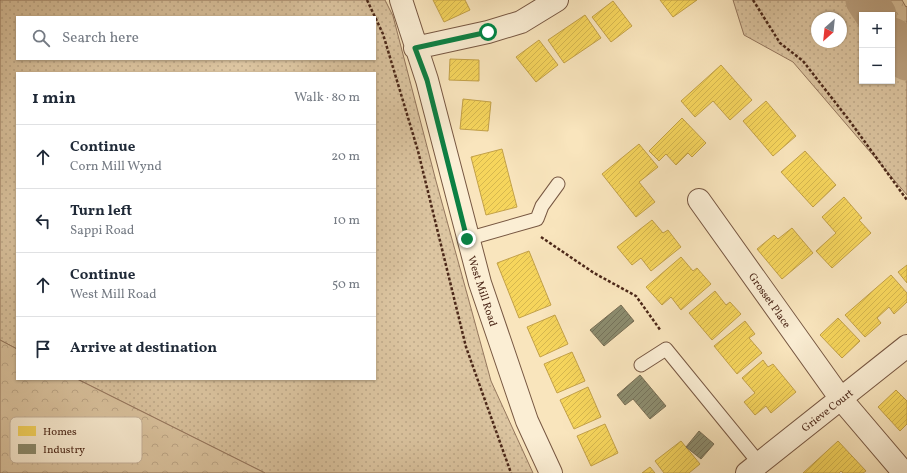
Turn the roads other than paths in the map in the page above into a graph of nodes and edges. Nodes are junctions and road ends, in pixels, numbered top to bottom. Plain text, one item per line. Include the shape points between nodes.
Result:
1 (401, 0) edge
2 (557, 0) edge
3 (415, 48) junction
4 (558, 184) dead end
5 (699, 200) dead end
6 (467, 239) junction
7 (907, 346) edge
8 (641, 365) dead end
9 (841, 399) junction
10 (753, 468) edge
11 (551, 473) edge
12 (904, 473) edge

1 - 3 street, West Mill Road
2 - 3 street via 521,22
3 - 6 street, West Mill Road via 427,80
4 - 6 lane via 542,206 537,219
5 - 9 street, Grosset Place
6 - 11 street, West Mill Road via 527,421
7 - 9 street, Grieve Court
8 - 10 lane via 666,349
9 - 10 street, Grieve Court
9 - 12 street, Grosset Place

